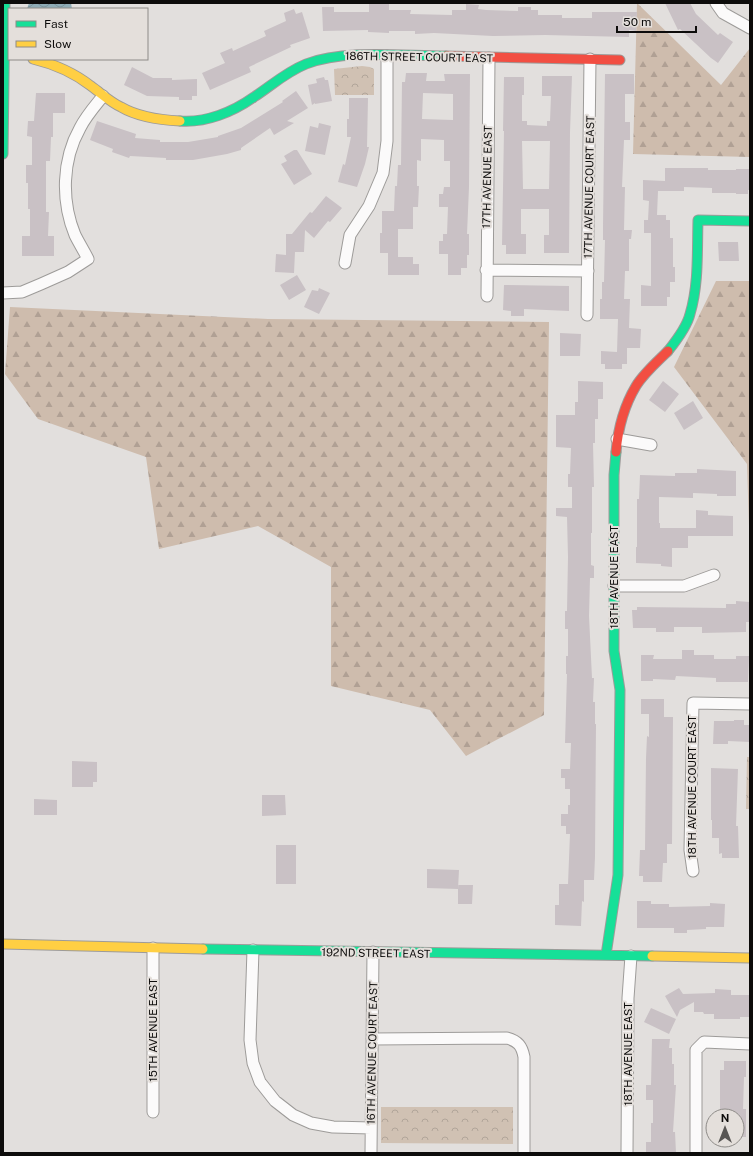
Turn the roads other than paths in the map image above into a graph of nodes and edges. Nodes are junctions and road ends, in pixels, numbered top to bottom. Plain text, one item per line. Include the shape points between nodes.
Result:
1 (5, 3) edge
2 (716, 3) edge
3 (750, 28) edge
4 (7, 56) edge
5 (387, 56) junction
6 (489, 58) junction
7 (38, 60) edge
8 (590, 60) junction
9 (620, 60) dead end
10 (103, 96) junction
11 (3, 129) edge
12 (3, 154) edge
13 (750, 221) edge
14 (345, 263) dead end
15 (486, 270) junction
16 (588, 271) junction
17 (3, 293) edge
18 (486, 296) dead end
19 (587, 315) dead end
20 (617, 439) junction
21 (652, 445) dead end
22 (714, 575) dead end
23 (614, 586) junction
24 (750, 704) edge
25 (693, 872) dead end
26 (3, 944) edge
27 (152, 948) junction
28 (252, 950) junction
29 (373, 952) junction
30 (606, 956) junction
31 (631, 956) junction
32 (750, 958) edge
33 (372, 1039) junction
34 (750, 1044) edge
35 (153, 1112) dead end
36 (371, 1128) junction
37 (371, 1153) edge
38 (524, 1153) edge
39 (627, 1153) edge
40 (696, 1153) edge

1 - 4 street
2 - 3 street via 723,13
4 - 11 street
5 - 6 street, 186TH STREET COURT EAST
5 - 10 street, 186TH STREET COURT EAST via 333,56 317,60 295,69 228,112 198,120 173,121 146,116 128,111
5 - 14 street via 387,141 383,173 369,206 350,236
6 - 8 street, 186TH STREET COURT EAST
6 - 15 street, 17TH AVENUE EAST
7 - 10 street, 186TH STREET COURT EAST via 68,70
8 - 9 street, 186TH STREET COURT EAST
8 - 16 street, 17TH AVENUE COURT EAST
10 - 17 street via 80,127 70,151 65,176 70,222 88,259 68,272 22,292
11 - 12 street
13 - 20 street, 18TH AVENUE EAST via 698,220 696,288 690,316 676,342 637,385 625,407
15 - 16 street
15 - 18 street, 17TH AVENUE EAST
16 - 19 street, 17TH AVENUE COURT EAST
20 - 21 street
20 - 23 street, 18TH AVENUE EAST via 614,475
22 - 23 street via 684,586
23 - 30 street, 18TH AVENUE EAST via 614,651 620,690 618,875
24 - 25 street, 18TH AVENUE COURT EAST via 692,703 690,850
26 - 27 street, 192ND STREET EAST
27 - 28 street, 192ND STREET EAST
27 - 35 street, 15TH AVENUE EAST
28 - 29 street, 192ND STREET EAST
28 - 36 street via 250,1040 253,1063 260,1082 275,1101 293,1115 311,1123 333,1127
29 - 30 street, 192ND STREET EAST
29 - 33 street, 16TH AVENUE COURT EAST
30 - 31 street, 192ND STREET EAST
31 - 32 street, 192ND STREET EAST
31 - 39 street, 18TH AVENUE EAST via 628,998
33 - 36 street, 16TH AVENUE COURT EAST
33 - 38 street via 507,1038 516,1041 524,1057
34 - 40 street via 704,1042 696,1050
36 - 37 street, 16TH AVENUE COURT EAST

